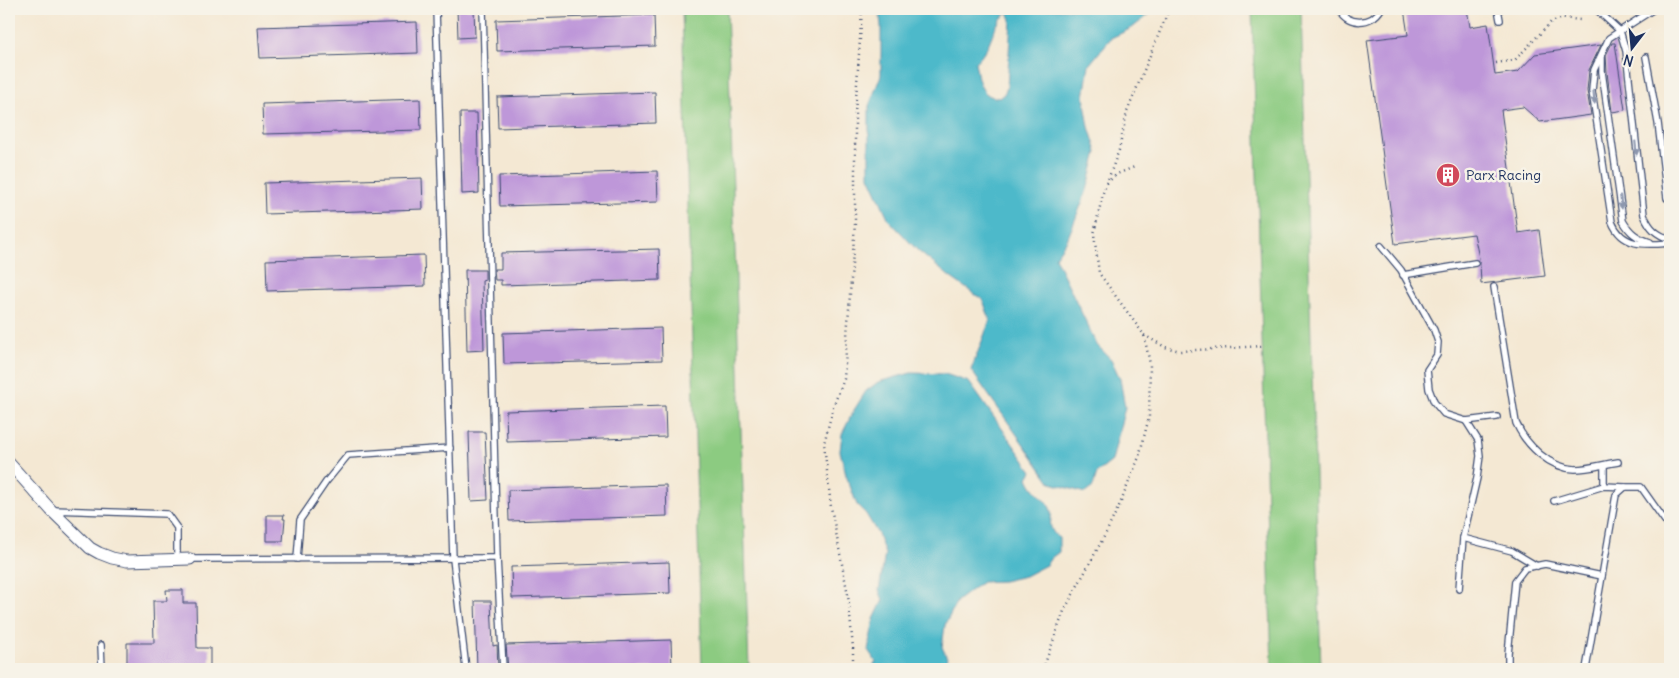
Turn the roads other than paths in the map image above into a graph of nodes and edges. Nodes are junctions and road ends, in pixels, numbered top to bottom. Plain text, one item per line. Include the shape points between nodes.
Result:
1 (436, 9) edge
2 (483, 9) edge
3 (1340, 9) edge
4 (1381, 9) edge
5 (1498, 9) edge
6 (1596, 9) edge
7 (1654, 9) edge
8 (1500, 20) dead end
9 (1620, 31) junction
10 (1602, 50) junction
11 (1646, 57) dead end
12 (1666, 198) dead end
13 (1670, 239) edge
14 (1670, 243) edge
15 (1659, 244) junction
16 (1381, 246) dead end
17 (1475, 263) dead end
18 (1403, 275) junction
19 (1494, 287) dead end
20 (1497, 417) dead end
21 (1466, 421) junction
22 (450, 448) junction
23 (1618, 462) dead end
24 (9, 463) edge
25 (1604, 464) junction
26 (1604, 486) junction
27 (1625, 487) junction
28 (1554, 501) dead end
29 (51, 510) junction
30 (1670, 528) edge
31 (1463, 538) junction
32 (497, 558) junction
33 (190, 559) joint
34 (297, 559) junction
35 (453, 559) junction
36 (177, 560) junction
37 (1537, 566) junction
38 (1602, 576) junction
39 (1459, 589) dead end
40 (101, 646) dead end
41 (102, 669) edge
42 (466, 669) edge
43 (503, 669) edge
44 (1508, 669) edge
45 (1586, 669) edge

1 - 22 lane
2 - 32 lane
3 - 4 lane via 1349,19 1364,22
5 - 8 lane
6 - 9 lane
7 - 9 lane
9 - 10 lane via 1609,38
9 -> 13 lane via 1626,51 1644,216 1648,226 1657,234
10 -> 15 lane via 1602,72 1624,222 1636,238
10 -> 15 lane via 1594,70 1592,91 1612,222 1624,239
11 - 12 lane via 1658,123
14 - 15 lane
16 - 18 lane
17 - 18 lane
18 - 21 lane via 1438,342 1437,355 1427,370 1434,402 1444,414
19 - 25 lane via 1516,423 1521,434 1543,457 1557,464 1575,469
20 - 21 lane
21 - 31 lane via 1478,440 1480,456
22 - 34 lane via 348,456 300,520
22 - 35 lane
23 - 25 lane
24 - 29 street
25 - 26 lane
26 - 27 lane
26 - 28 lane
27 - 30 lane via 1641,487
27 - 38 lane via 1616,494
29 - 36 street via 99,553 127,561
29 - 36 lane via 167,514 177,528
31 - 37 lane via 1512,551
31 - 39 lane
32 - 35 lane
32 - 43 lane
33 - 34 lane
33 - 36 street
34 - 35 lane
35 - 42 lane
37 - 38 lane via 1545,564
37 - 44 lane via 1525,568 1516,581
38 - 45 lane
40 - 41 lane

